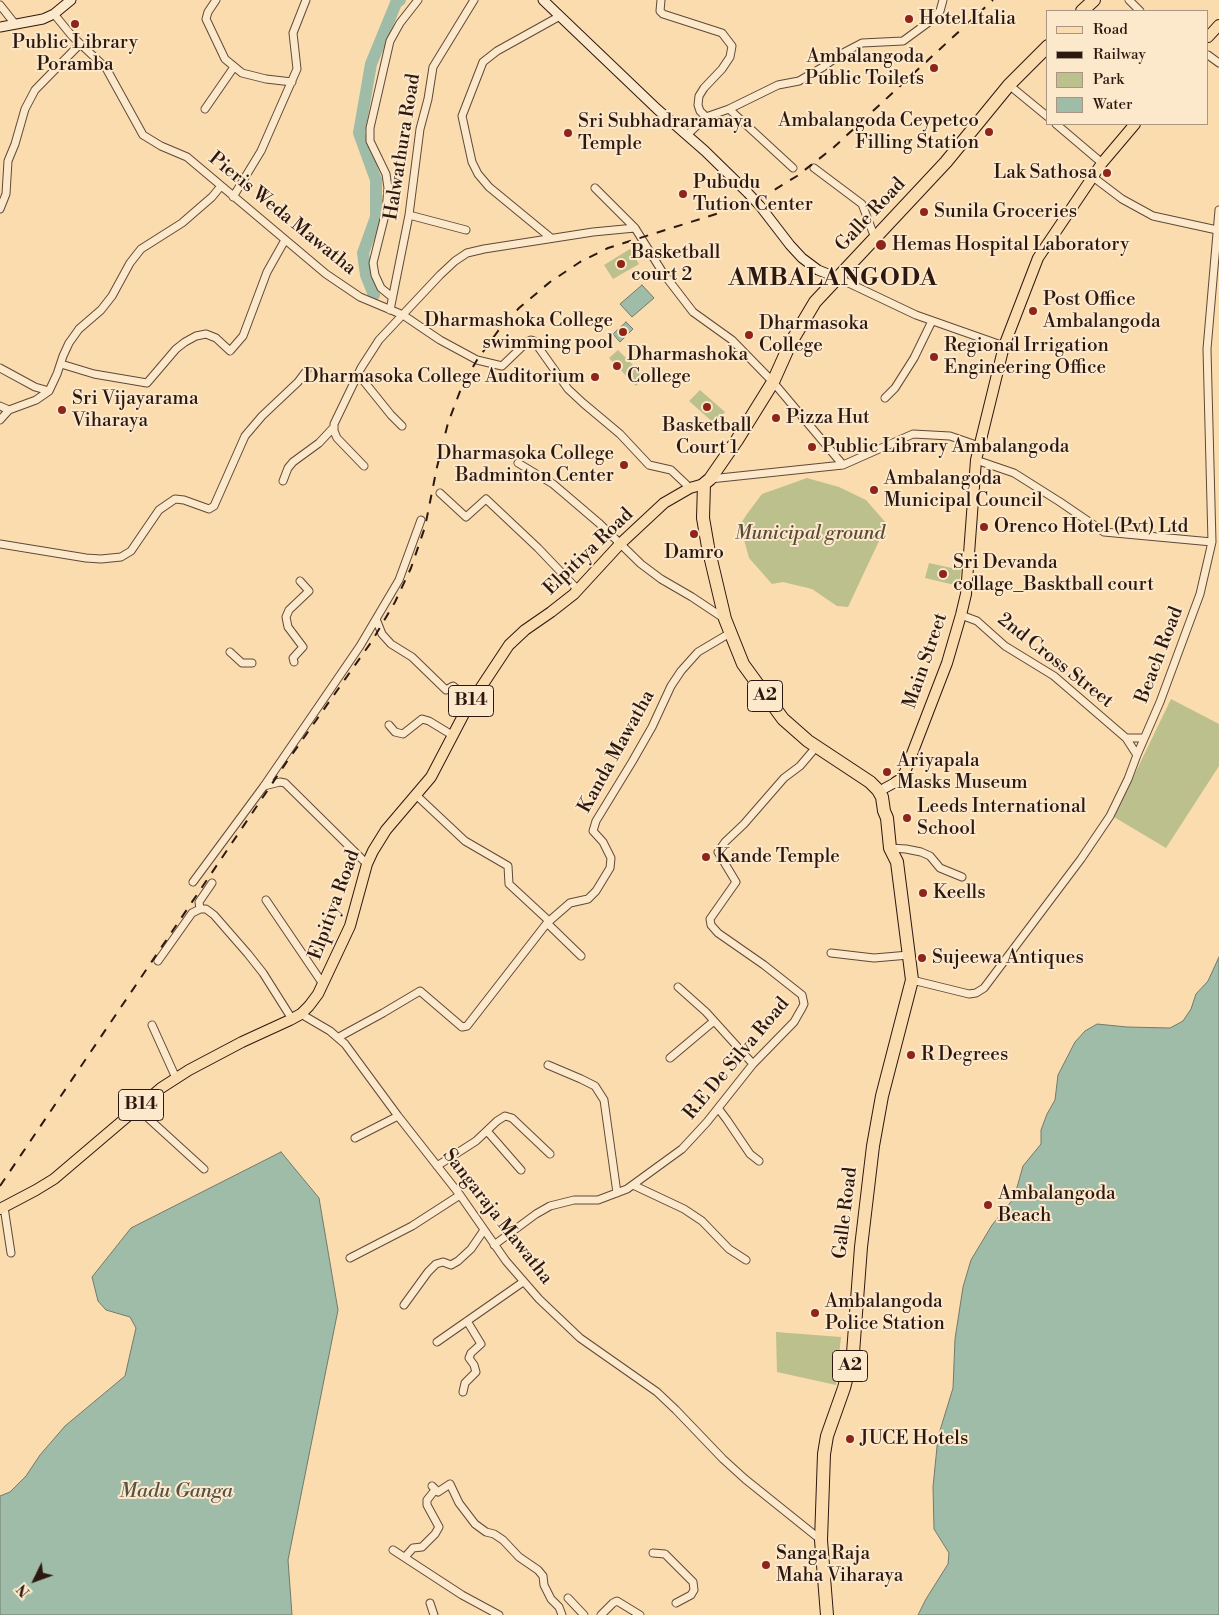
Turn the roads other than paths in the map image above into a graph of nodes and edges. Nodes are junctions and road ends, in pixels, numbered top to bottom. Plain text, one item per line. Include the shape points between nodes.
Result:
1 (71, 0) edge
2 (216, 0) edge
3 (306, 0) edge
4 (418, 0) edge
5 (474, 0) edge
6 (543, 0) edge
7 (661, 0) edge
8 (943, 0) edge
9 (1094, 0) edge
10 (1129, 0) edge
11 (0, 4) edge
12 (1084, 10) edge
13 (1139, 10) edge
14 (54, 14) junction
15 (560, 16) junction
16 (16, 24) junction
17 (1219, 25) edge
18 (0, 27) edge
19 (1209, 35) edge
20 (80, 44) junction
21 (1046, 48) edge
22 (234, 67) junction
23 (292, 82) junction
24 (1009, 85) junction
25 (205, 109) dead end
26 (729, 109) junction
27 (1046, 115) edge
28 (706, 117) junction
29 (1057, 125) edge
30 (1134, 125) edge
31 (688, 135) junction
32 (1102, 163) junction
33 (793, 168) dead end
34 (814, 168) dead end
35 (1093, 177) junction
36 (221, 186) junction
37 (595, 188) dead end
38 (232, 197) junction
39 (0, 208) edge
40 (1219, 210) edge
41 (409, 214) junction
42 (635, 228) junction
43 (466, 230) dead end
44 (1217, 230) junction
45 (551, 238) junction
46 (875, 238) junction
47 (285, 240) junction
48 (838, 278) junction
49 (392, 297) junction
50 (390, 310) junction
51 (402, 315) junction
52 (932, 321) junction
53 (1004, 346) junction
54 (61, 364) junction
55 (0, 368) edge
56 (307, 370) dead end
57 (358, 374) junction
58 (773, 382) junction
59 (49, 390) junction
60 (885, 398) dead end
61 (0, 406) edge
62 (9, 410) junction
63 (0, 420) edge
64 (334, 426) junction
65 (402, 426) dead end
66 (979, 446) junction
67 (976, 460) junction
68 (518, 463) dead end
69 (843, 465) junction
70 (364, 466) dead end
71 (284, 482) dead end
72 (707, 482) junction
73 (690, 488) junction
74 (440, 493) dead end
75 (421, 520) dead end
76 (1212, 542) junction
77 (0, 544) edge
78 (620, 544) junction
79 (300, 581) dead end
80 (578, 590) junction
81 (962, 615) junction
82 (376, 619) junction
83 (725, 619) junction
84 (730, 633) junction
85 (230, 652) dead end
86 (252, 662) dead end
87 (294, 662) dead end
88 (472, 701) junction
89 (389, 725) dead end
90 (452, 735) junction
91 (1126, 738) junction
92 (1144, 738) junction
93 (817, 746) junction
94 (1137, 755) junction
95 (835, 757) junction
96 (891, 785) junction
97 (264, 786) junction
98 (416, 795) junction
99 (887, 818) junction
100 (890, 848) junction
101 (367, 864) junction
102 (962, 878) dead end
103 (193, 882) dead end
104 (212, 883) dead end
105 (266, 900) dead end
106 (200, 909) junction
107 (548, 922) junction
108 (831, 953) dead end
109 (909, 955) junction
110 (581, 956) dead end
111 (158, 961) dead end
112 (912, 980) junction
113 (323, 984) junction
114 (678, 987) dead end
115 (297, 1017) junction
116 (714, 1021) junction
117 (152, 1025) dead end
118 (339, 1037) junction
119 (670, 1058) dead end
120 (753, 1064) junction
121 (548, 1065) dead end
122 (176, 1078) junction
123 (137, 1108) junction
124 (718, 1108) junction
125 (398, 1116) junction
126 (487, 1131) junction
127 (356, 1138) dead end
128 (550, 1154) dead end
129 (759, 1161) dead end
130 (437, 1166) junction
131 (204, 1169) dead end
132 (521, 1170) dead end
133 (633, 1185) junction
134 (617, 1193) junction
135 (460, 1195) junction
136 (2, 1208) edge
137 (484, 1230) junction
138 (494, 1245) junction
139 (11, 1253) dead end
140 (350, 1258) dead end
141 (746, 1260) dead end
142 (523, 1282) junction
143 (404, 1305) dead end
144 (467, 1322) junction
145 (437, 1342) dead end
146 (464, 1392) dead end
147 (822, 1540) junction
148 (393, 1550) dead end
149 (652, 1553) dead end
150 (404, 1557) junction
151 (568, 1598) dead end
152 (430, 1603) dead end
153 (676, 1603) dead end
154 (434, 1615) edge
155 (499, 1615) edge
156 (562, 1615) edge
157 (584, 1615) edge
158 (601, 1615) edge
159 (640, 1615) edge
160 (827, 1615) edge

1 - 14 main road
2 - 22 street via 206,19 225,59
3 - 23 street via 292,33 297,69
4 - 49 street via 390,41 370,128 370,141 386,174 388,188 386,211 373,263 381,288
5 - 41 street, Halwathura Road via 433,67 420,129
6 - 15 main road
7 - 28 street via 660,11 663,14 722,33 732,46 730,57 699,96 700,112
8 - 26 street via 940,11 903,40 862,44 799,81 778,85
9 - 12 highway
10 - 13 street
11 - 16 street
14 - 16 main road
14 - 20 street, Pieris Weda Mawatha
15 - 31 main road
15 - 45 street via 483,62 462,116 472,162 478,174 489,187
16 - 18 main road
17 - 19 main road
20 - 36 street, Pieris Weda Mawatha via 106,68 143,135 187,158
20 - 39 street via 35,90 25,109 8,161 6,194
21 - 24 highway, Galle Road
22 - 23 street via 250,76
22 - 25 street
23 - 38 street via 261,151
24 - 27 street
24 - 46 highway, Galle Road via 946,162
26 - 28 street
26 - 33 street
28 - 31 street
29 - 32 street
30 - 32 main road, Main Street
31 - 48 main road, bridge via 760,206 802,258 818,270
32 - 35 main road, Main Street
34 - 46 street via 862,204
35 - 44 street via 1134,207 1153,216
35 - 53 main road, Main Street via 1038,258
36 - 38 street, Pieris Weda Mawatha
36 - 54 street via 182,223 141,249 107,303 69,343
37 - 42 street
38 - 47 street, Pieris Weda Mawatha
40 - 44 street, Beach Road
41 - 43 street
41 - 49 street, Halwathura Road
42 - 45 street
42 - 58 street via 663,273 693,312 732,340
44 - 76 street, Beach Road via 1206,349
45 - 51 street via 467,252
46 - 48 highway, Galle Road
47 - 50 street, Pieris Weda Mawatha via 360,297
47 - 54 street via 267,272 244,336 230,351 216,338 206,334 196,336 176,349 147,383 94,374
48 - 52 street
48 - 58 highway, Galle Road via 815,302
49 - 50 street, Halwathura Road
50 - 51 street, Pieris Weda Mawatha
51 - 57 street via 379,340
51 - 73 street, Pieris Weda Mawatha via 477,360 502,366 527,342 534,341 568,389 583,404 620,434 649,465 671,470
52 - 53 street
52 - 60 street via 914,358
53 - 66 main road, Main Street
54 - 59 street
55 - 59 street via 35,387
56 - 77 street via 245,436 214,506 209,509 175,499 159,510 131,551 121,557 86,558
57 - 64 street
57 - 65 street
58 - 69 street
58 - 72 highway, Galle Road
59 - 62 street via 36,400
61 - 62 street
62 - 63 street
64 - 70 street via 337,438
64 - 71 street via 319,443 293,462
66 - 67 main road, Main Street
66 - 69 street via 950,436 913,434
67 - 76 street via 1014,473 1104,532
67 - 81 main road, Main Street
68 - 78 street via 553,484
69 - 72 street
72 - 73 main road, Elpitiya Road / B14
72 - 83 highway, Galle Road / A2 via 703,518
73 - 78 main road, Elpitiya Road / B14 via 664,503
74 - 80 street via 466,516 486,499
75 - 82 street via 398,580
76 - 92 street, Beach Road via 1189,629
78 - 80 main road, Elpitiya Road / B14
78 - 83 street via 661,579
79 - 87 street via 309,590 286,616 288,627 303,647 293,658
80 - 88 main road, Elpitiya Road / B14 via 509,645
81 - 91 street, 2nd Cross Street via 977,621 1005,646 1054,676
81 - 96 main road, Main Street via 905,772
82 - 88 street via 382,634 391,644 412,657 446,690 453,686
82 - 97 street
83 - 84 highway, Galle Road / A2
84 - 93 highway, Galle Road / A2 via 743,664 783,719
84 - 107 street, Kanda Mawatha via 698,652 681,671 596,821 593,832 611,858 610,868 602,882 588,899 570,904
85 - 86 street via 242,663
88 - 90 main road, Elpitiya Road / B14
89 - 90 street via 395,732 403,734 422,719
90 - 98 main road, Elpitiya Road / B14 via 431,777
91 - 92 street
91 - 94 street, 2nd Cross Street
92 - 94 street, Beach Road
93 - 95 highway, Galle Road / A2
93 - 120 street, R.E De Silva Road via 718,852 736,882 710,919 711,925 804,999 794,1022
94 - 112 street, Beach Road via 1116,805 1098,835 984,988 969,994
95 - 96 highway, Galle Road / A2
95 - 99 highway, Galle Road / A2 via 878,790
96 - 99 highway, Galle Road / A2
97 - 101 street via 285,782
97 - 103 street
98 - 101 main road, Elpitiya Road / B14 via 386,830
98 - 107 street via 465,841 508,866 509,884
99 - 100 highway, Galle Road / A2
100 - 102 street via 921,852 930,856 940,868
100 - 109 highway, Galle Road / A2 via 897,862
101 - 113 main road, Elpitiya Road / B14 via 350,926
104 - 106 street via 199,902
105 - 113 street
106 - 111 street via 192,913
106 - 115 street via 214,914
107 - 110 street
107 - 118 street, Kanda Mawatha via 467,1026 462,1027 420,991
108 - 109 street via 874,958
109 - 112 highway, Galle Road / A2
112 - 147 highway, Galle Road / A2 via 882,1096 873,1146 858,1272 853,1353 824,1454
113 - 115 main road, Elpitiya Road / B14 via 309,1006
114 - 116 street
115 - 118 street, Sangaraja Mawatha
115 - 122 main road, Elpitiya Road / B14
116 - 119 street
116 - 120 street
117 - 122 street
118 - 125 street, Sangaraja Mawatha
120 - 124 street, R.E De Silva Road
121 - 134 street via 595,1086 604,1100
122 - 123 main road, Elpitiya Road / B14
123 - 131 street
123 - 136 main road, Elpitiya Road / B14 via 54,1179
124 - 129 street via 750,1154
124 - 133 street, R.E De Silva Road via 682,1149
125 - 127 street
125 - 130 street, Sangaraja Mawatha
126 - 128 street via 505,1116 512,1118
126 - 130 street
126 - 132 street
130 - 135 street, Sangaraja Mawatha
133 - 134 street, R.E De Silva Road
133 - 141 street via 684,1209
134 - 138 street, R.E De Silva Road via 598,1200 574,1200 550,1206
135 - 137 street, Sangaraja Mawatha
135 - 140 street via 412,1226
136 - 139 street
137 - 138 street, Sangaraja Mawatha
137 - 143 street via 458,1261 451,1265 436,1264
138 - 142 street, Sangaraja Mawatha
142 - 144 street
142 - 147 street, Sangaraja Mawatha via 580,1338 657,1392 734,1469
144 - 145 street
144 - 146 street via 481,1344 469,1358 476,1372 465,1383
147 - 160 highway, Galle Road / A2
148 - 150 street
149 - 153 street via 665,1554 693,1582 691,1595
150 - 155 street
150 - 156 street via 413,1548 422,1547 435,1534 438,1527 427,1500 434,1488 438,1492 450,1484 474,1524 503,1540 538,1570
151 - 157 street
152 - 154 street
158 - 159 street via 617,1601

